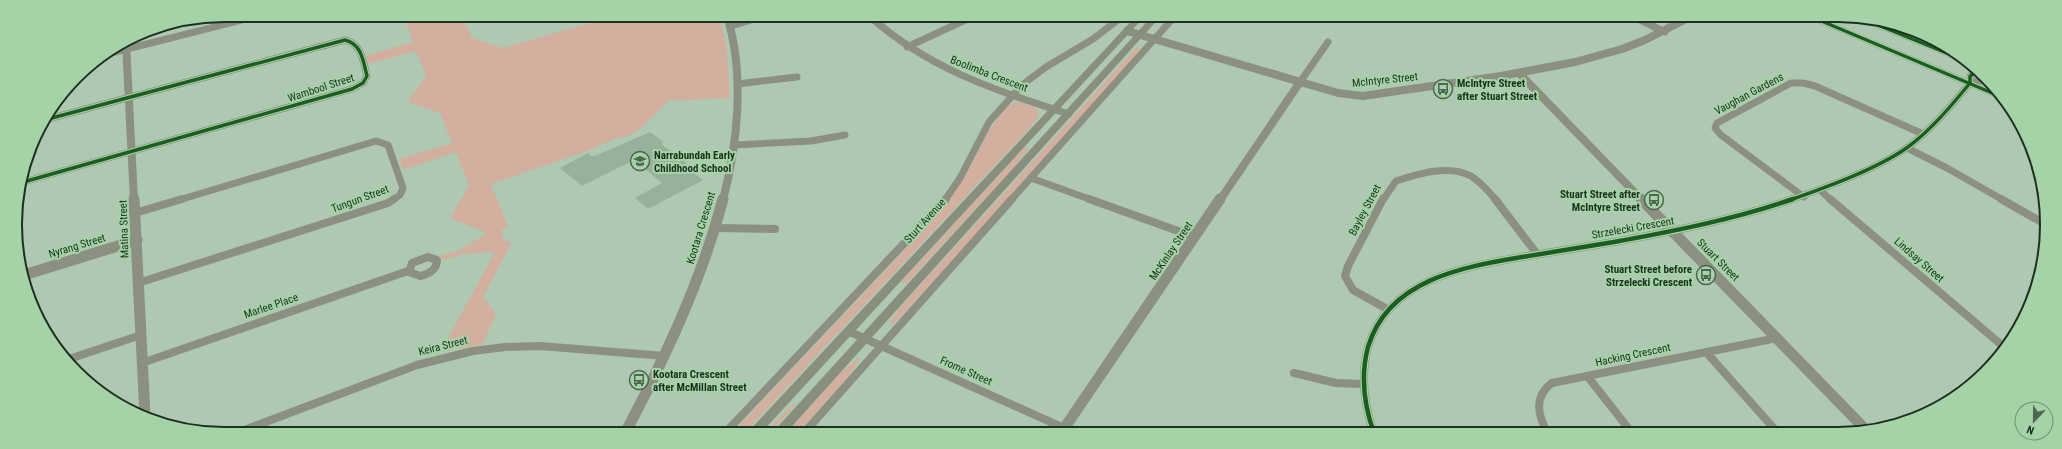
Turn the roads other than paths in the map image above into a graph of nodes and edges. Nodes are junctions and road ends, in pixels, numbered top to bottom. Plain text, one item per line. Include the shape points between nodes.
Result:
1 (231, 22) edge
2 (729, 22) edge
3 (744, 22) edge
4 (875, 22) edge
5 (961, 22) edge
6 (1115, 22) edge
7 (1135, 22) edge
8 (1152, 22) edge
9 (1170, 22) edge
10 (1646, 22) edge
11 (1682, 22) edge
12 (1824, 22) edge
13 (730, 26) junction
14 (1884, 28) edge
15 (1127, 31) junction
16 (1665, 32) junction
17 (1140, 35) junction
18 (1154, 39) junction
19 (1328, 42) dead end
20 (132, 45) edge
21 (126, 47) edge
22 (907, 47) junction
23 (1943, 51) edge
24 (1519, 73) junction
25 (1973, 74) edge
26 (797, 77) dead end
27 (1981, 81) edge
28 (1300, 82) junction
29 (1970, 83) junction
30 (737, 84) junction
31 (1991, 92) edge
32 (1013, 95) junction
33 (130, 97) junction
34 (1055, 109) junction
35 (1069, 114) junction
36 (52, 118) edge
37 (1923, 134) junction
38 (845, 135) dead end
39 (734, 145) junction
40 (1907, 148) junction
41 (133, 152) junction
42 (1031, 178) junction
43 (27, 181) dead end
44 (1821, 190) junction
45 (1804, 197) junction
46 (136, 213) junction
47 (2040, 221) edge
48 (715, 228) junction
49 (775, 229) dead end
50 (1672, 230) junction
51 (1195, 237) junction
52 (137, 240) junction
53 (1538, 254) junction
54 (408, 271) dead end
55 (28, 274) edge
56 (138, 283) junction
57 (1387, 309) junction
58 (848, 331) junction
59 (141, 335) junction
60 (864, 338) junction
61 (1777, 338) junction
62 (2001, 344) edge
63 (882, 346) junction
64 (1706, 352) junction
65 (664, 356) junction
66 (72, 358) edge
67 (142, 363) junction
68 (1294, 373) dead end
69 (1588, 377) junction
70 (1362, 384) junction
71 (145, 411) edge
72 (1862, 425) edge
73 (253, 427) edge
74 (628, 427) edge
75 (731, 427) edge
76 (759, 427) edge
77 (783, 427) edge
78 (809, 427) edge
79 (1057, 427) edge
80 (1065, 427) edge
81 (1371, 427) edge
82 (1544, 427) edge
83 (1627, 427) edge
84 (1772, 427) edge

1 - 20 street
2 - 13 street, Kootara Crescent
3 - 13 street
4 - 22 street, Boolimba Crescent
5 - 22 street
6 - 32 street, Sturt Avenue via 1093,39 1046,67
7 - 15 main road, Sturt Avenue
8 - 17 main road
9 - 18 street
10 - 16 street
11 - 16 street, McIntyre Street
12 - 29 main road
13 - 30 street, Kootara Crescent
14 - 23 main road
15 - 17 street, McIntyre Street
15 - 34 main road, Sturt Avenue
16 - 24 street, McIntyre Street via 1632,46 1586,60
17 - 18 street, McIntyre Street
17 - 35 main road
18 - 28 street, McIntyre Street
18 - 42 street
19 - 28 street
21 - 33 street, Matina Street
22 - 32 street, Boolimba Crescent via 969,80
24 - 28 street, McIntyre Street via 1363,96 1346,95
24 - 50 street, Stuart Street
25 - 29 street, Strzelecki Crescent via 1970,76
26 - 30 street
27 - 29 street
28 - 51 street, McKinlay Street
29 - 31 main road
29 - 37 street, Strzelecki Crescent via 1948,110
30 - 39 street, Kootara Crescent
32 - 34 street, Boolimba Crescent
32 - 75 street, Sturt Avenue via 989,122 963,173 946,199
33 - 36 street
33 - 41 street, Matina Street
33 - 41 street, Wambool Street via 345,40 351,40 357,45 367,76 363,83 352,89
34 - 35 street, Boolimba Crescent
34 - 58 main road, Sturt Avenue
35 - 60 main road
37 - 40 street, Strzelecki Crescent
37 - 45 street, Vaughan Gardens via 1803,83 1791,83 1716,122 1715,128 1721,135
38 - 39 street via 811,141
39 - 48 street, Kootara Crescent
40 - 44 street, Strzelecki Crescent
40 - 47 street
41 - 43 street
41 - 46 street, Matina Street
42 - 51 street
42 - 63 street
44 - 45 street, Strzelecki Crescent
44 - 62 street, Lindsay Street
45 - 50 street, Strzelecki Crescent via 1717,222
46 - 52 street, Matina Street
46 - 56 street, Tungun Street via 376,141 388,145 403,188 398,196 384,204
48 - 49 street
48 - 65 street, Kootara Crescent via 702,268
50 - 53 street, Strzelecki Crescent
50 - 61 street, Stuart Street
51 - 80 street, McKinlay Street
52 - 55 street, Nyrang Street
52 - 56 street, Matina Street
53 - 57 street, Strzelecki Crescent via 1461,268 1429,280 1405,294
53 - 57 street, Bayley Street via 1485,188 1470,176 1446,171 1396,181 1387,192 1345,276 1353,290
54 - 67 street, Marlee Place
56 - 59 street, Matina Street
57 - 70 street, Strzelecki Crescent via 1371,336 1363,363
58 - 60 street, Frome Street
58 - 76 main road, Sturt Avenue
59 - 66 street
59 - 67 street, Matina Street
60 - 63 street, Frome Street
60 - 77 main road
61 - 64 street, Hacking Crescent
61 - 72 street, Stuart Street
63 - 78 street
63 - 79 street, Frome Street
64 - 69 street, Hacking Crescent
64 - 84 street
65 - 73 street, Keira Street via 540,346 473,351 417,365
65 - 74 street, Kootara Crescent
67 - 71 street, Matina Street
68 - 70 street via 1336,383
69 - 82 street, Hacking Crescent via 1552,383 1543,391 1538,416
69 - 83 street
70 - 81 street, Strzelecki Crescent via 1366,416

